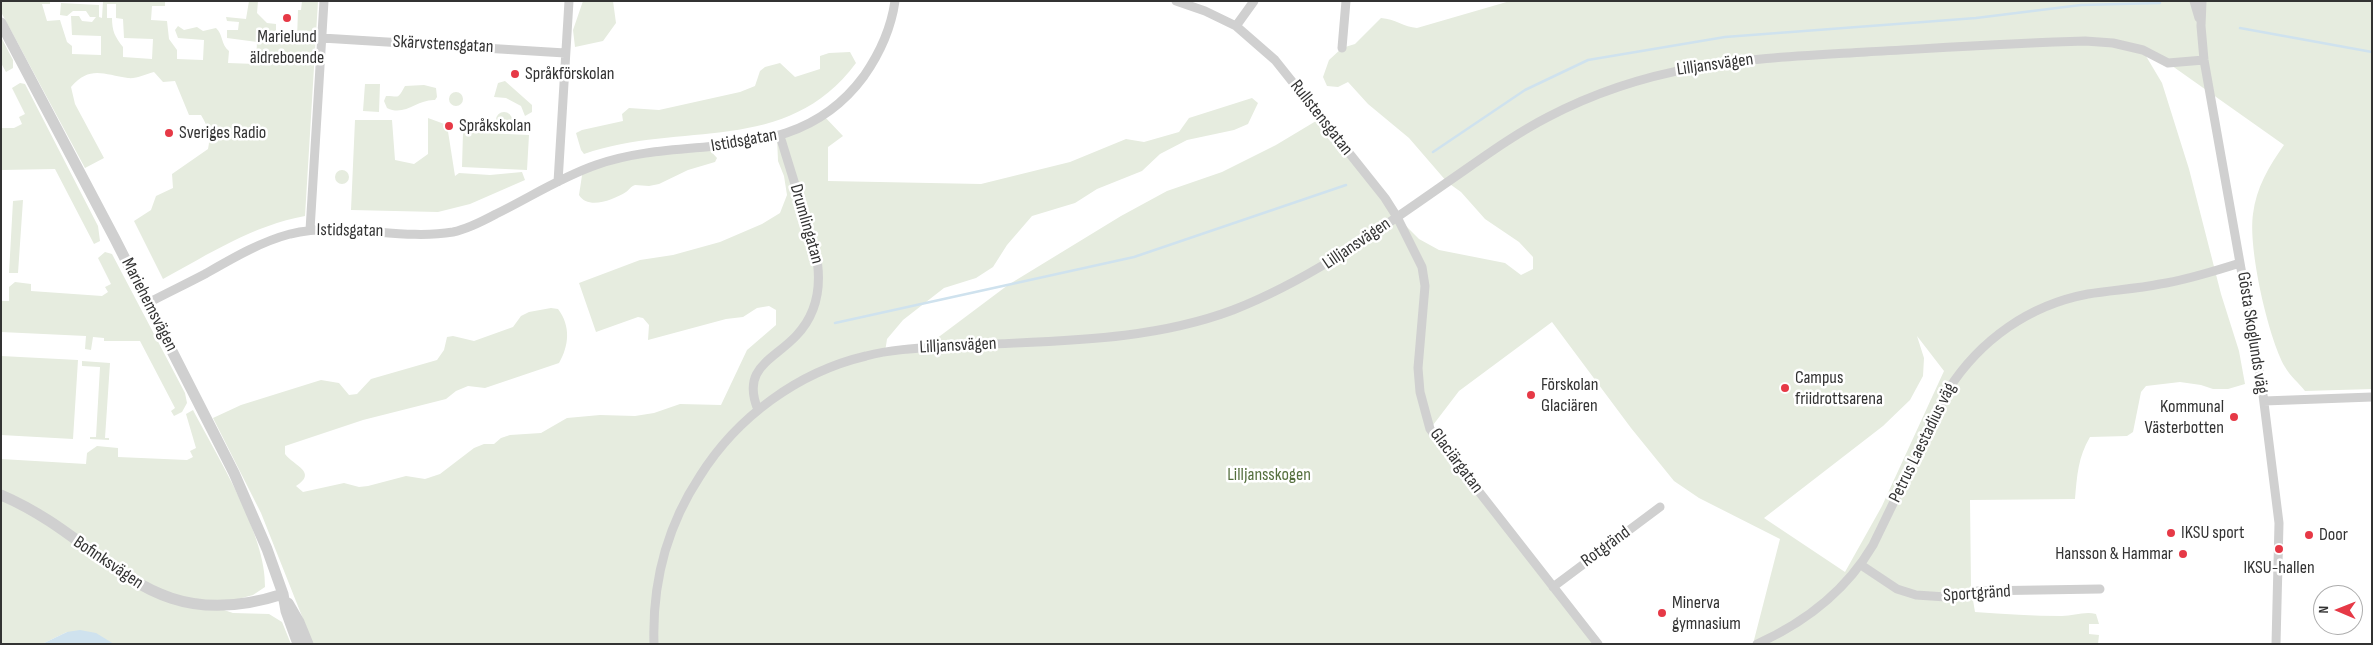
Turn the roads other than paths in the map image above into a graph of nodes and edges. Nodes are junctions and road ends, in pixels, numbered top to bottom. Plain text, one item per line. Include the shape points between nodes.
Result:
1 (324, 1) edge
2 (569, 1) edge
3 (895, 1) edge
4 (1176, 1) edge
5 (1254, 1) edge
6 (1346, 1) edge
7 (2194, 1) edge
8 (2202, 1) edge
9 (1, 23) edge
10 (1236, 26) junction
11 (2201, 26) junction
12 (322, 38) junction
13 (1342, 48) dead end
14 (565, 53) junction
15 (2204, 60) junction
16 (780, 136) junction
17 (558, 182) junction
18 (1397, 218) junction
19 (310, 230) junction
20 (2240, 263) junction
21 (148, 303) junction
22 (2372, 397) edge
23 (2264, 401) junction
24 (758, 410) junction
25 (1, 495) edge
26 (1660, 507) dead end
27 (1861, 565) junction
28 (1553, 587) junction
29 (2100, 589) dead end
30 (283, 594) junction
31 (298, 644) edge
32 (308, 644) edge
33 (654, 644) edge
34 (1598, 644) edge
35 (1757, 644) edge
36 (2276, 644) edge

1 - 12 street
2 - 14 street
3 - 16 street, Istidsgatan via 884,41 855,88 823,115
4 - 10 street, Rullstensgatan
5 - 10 street
6 - 13 street
7 - 11 street, Gösta Skoglunds väg
8 - 11 street, Gösta Skoglunds väg
9 - 21 street, Mariehemsvägen
10 - 18 street, Rullstensgatan via 1275,60
11 - 15 street, Gösta Skoglunds väg
12 - 14 street, Skärvstensgatan
12 - 19 street
14 - 17 street
15 - 18 street, Lilljansvägen via 2168,63 2143,50 2085,41 1738,60 1669,72 1615,87 1544,119
15 - 20 street, Gösta Skoglunds väg
16 - 17 street, Istidsgatan via 755,142 612,159
16 - 24 street, Drumlingatan via 815,249 820,285 816,303 797,335 758,369 752,392
17 - 19 street, Istidsgatan via 482,221 455,231 424,234
18 - 24 street, Lilljansvägen via 1298,281 1205,319 1128,336 910,349 869,355 813,375
18 - 28 street, Glaciärgatan via 1422,267 1425,286 1418,368 1420,392 1430,429
19 - 21 street, Istidsgatan via 261,244
20 - 23 street, Gösta Skoglunds väg
20 - 27 street, Petrus Laestadius väg via 2162,284 2071,298 2025,316 1993,337 1957,374
21 - 30 street, Mariehemsvägen via 242,490
22 - 23 street
23 - 36 street, Gösta Skoglunds väg via 2279,524
24 - 33 street, Lilljansvägen via 711,459 689,492 677,518 658,581
25 - 30 street, Bofinksvägen via 55,526 133,582 162,595 211,606 245,604
26 - 28 street, Rotgränd
27 - 29 street, Sportgränd via 1896,589 1946,598 1978,591
27 - 35 street, Petrus Laestadius väg via 1819,608
28 - 34 street, Glaciärgatan
30 - 31 street, Mariehemsvägen
30 - 32 street, Mariehemsvägen

